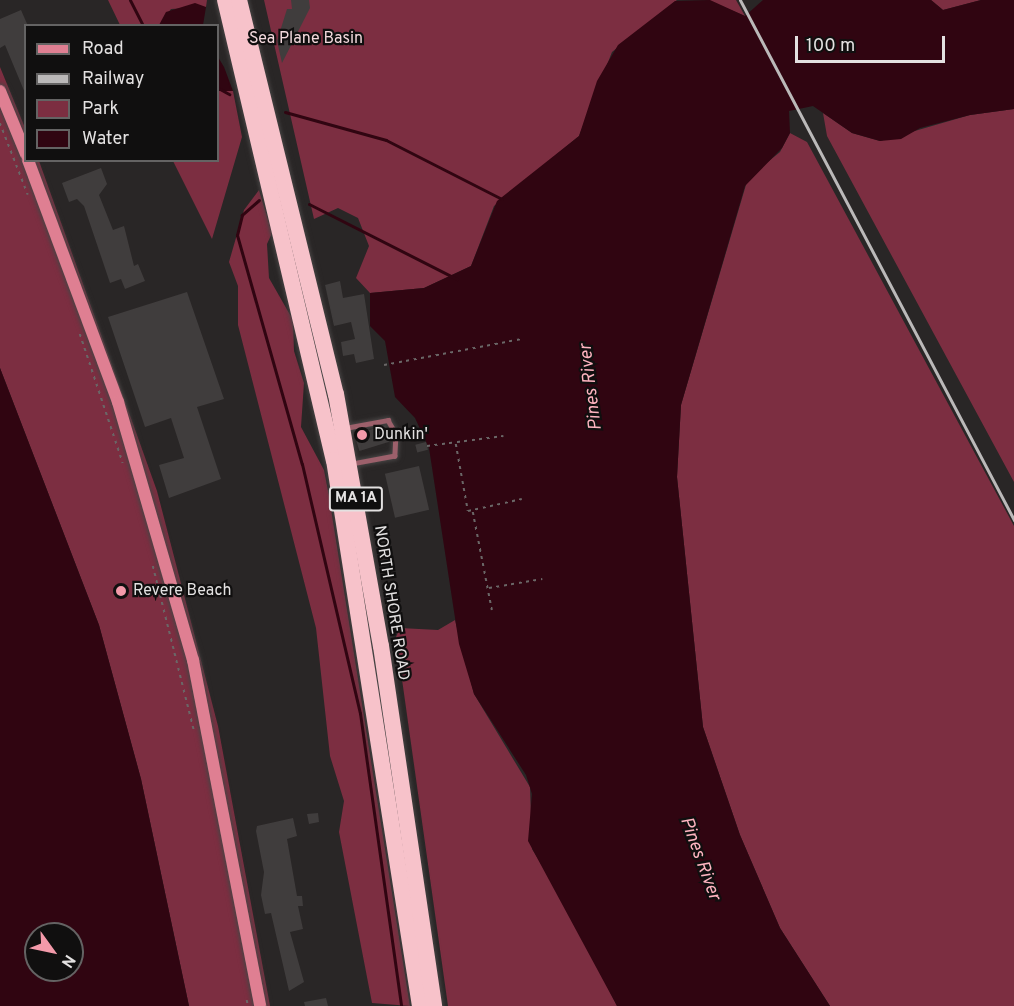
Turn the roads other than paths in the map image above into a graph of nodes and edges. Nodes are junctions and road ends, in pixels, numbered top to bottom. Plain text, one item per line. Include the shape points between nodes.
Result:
1 (225, 0) edge
2 (239, 0) edge
3 (0, 91) edge
4 (24, 149) edge
5 (29, 162) edge
6 (343, 429) junction
7 (349, 465) junction
8 (260, 1006) edge
9 (420, 1006) edge
10 (434, 1006) edge

1 - 9 highway, NORTH SHORE ROAD / MA 1A via 334,460
2 - 6 highway, NORTH SHORE ROAD / MA 1A
3 - 4 main road
5 - 8 main road via 118,402 193,660
6 - 7 highway, NORTH SHORE ROAD / MA 1A
6 - 7 lane via 388,420 398,447 395,456
7 - 10 highway, NORTH SHORE ROAD / MA 1A

